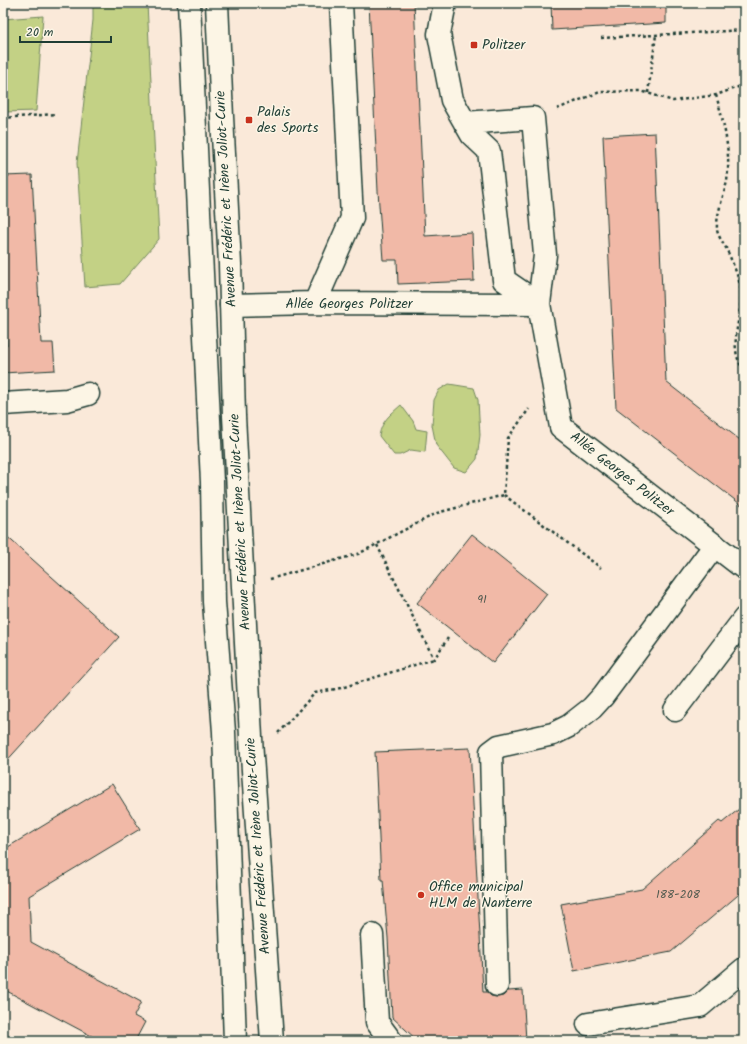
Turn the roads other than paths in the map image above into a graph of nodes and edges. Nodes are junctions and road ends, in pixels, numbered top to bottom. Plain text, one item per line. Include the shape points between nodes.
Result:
1 (189, 3) edge
2 (217, 3) edge
3 (341, 3) edge
4 (445, 3) edge
5 (465, 123) junction
6 (315, 303) junction
7 (539, 304) junction
8 (231, 305) junction
9 (88, 394) dead end
10 (3, 404) edge
11 (715, 546) junction
12 (744, 568) edge
13 (744, 619) edge
14 (675, 710) dead end
15 (372, 935) dead end
16 (744, 968) edge
17 (497, 985) dead end
18 (588, 1024) dead end
19 (235, 1041) edge
20 (272, 1041) edge
21 (391, 1041) edge

1 - 19 main road, Avenue Frédéric et Irène Joliot-Curie via 212,482 214,602 224,732
2 - 8 main road, Avenue Frédéric et Irène Joliot-Curie
3 - 6 main road via 352,218
4 - 5 main road via 439,34 452,100
5 - 7 main road via 472,135 489,151 504,280
5 - 7 main road via 533,118 545,255
6 - 7 main road, Allée Georges Politzer
6 - 8 main road, Allée Georges Politzer
7 - 11 main road, Allée Georges Politzer via 561,427
8 - 20 main road, Avenue Frédéric et Irène Joliot-Curie via 234,416 252,756
9 - 10 main road via 67,400
11 - 12 main road, Allée Georges Politzer
11 - 17 main road via 592,708 569,726 553,734 499,746 492,752
13 - 14 main road
15 - 21 main road via 377,1022
16 - 18 main road via 700,1006

